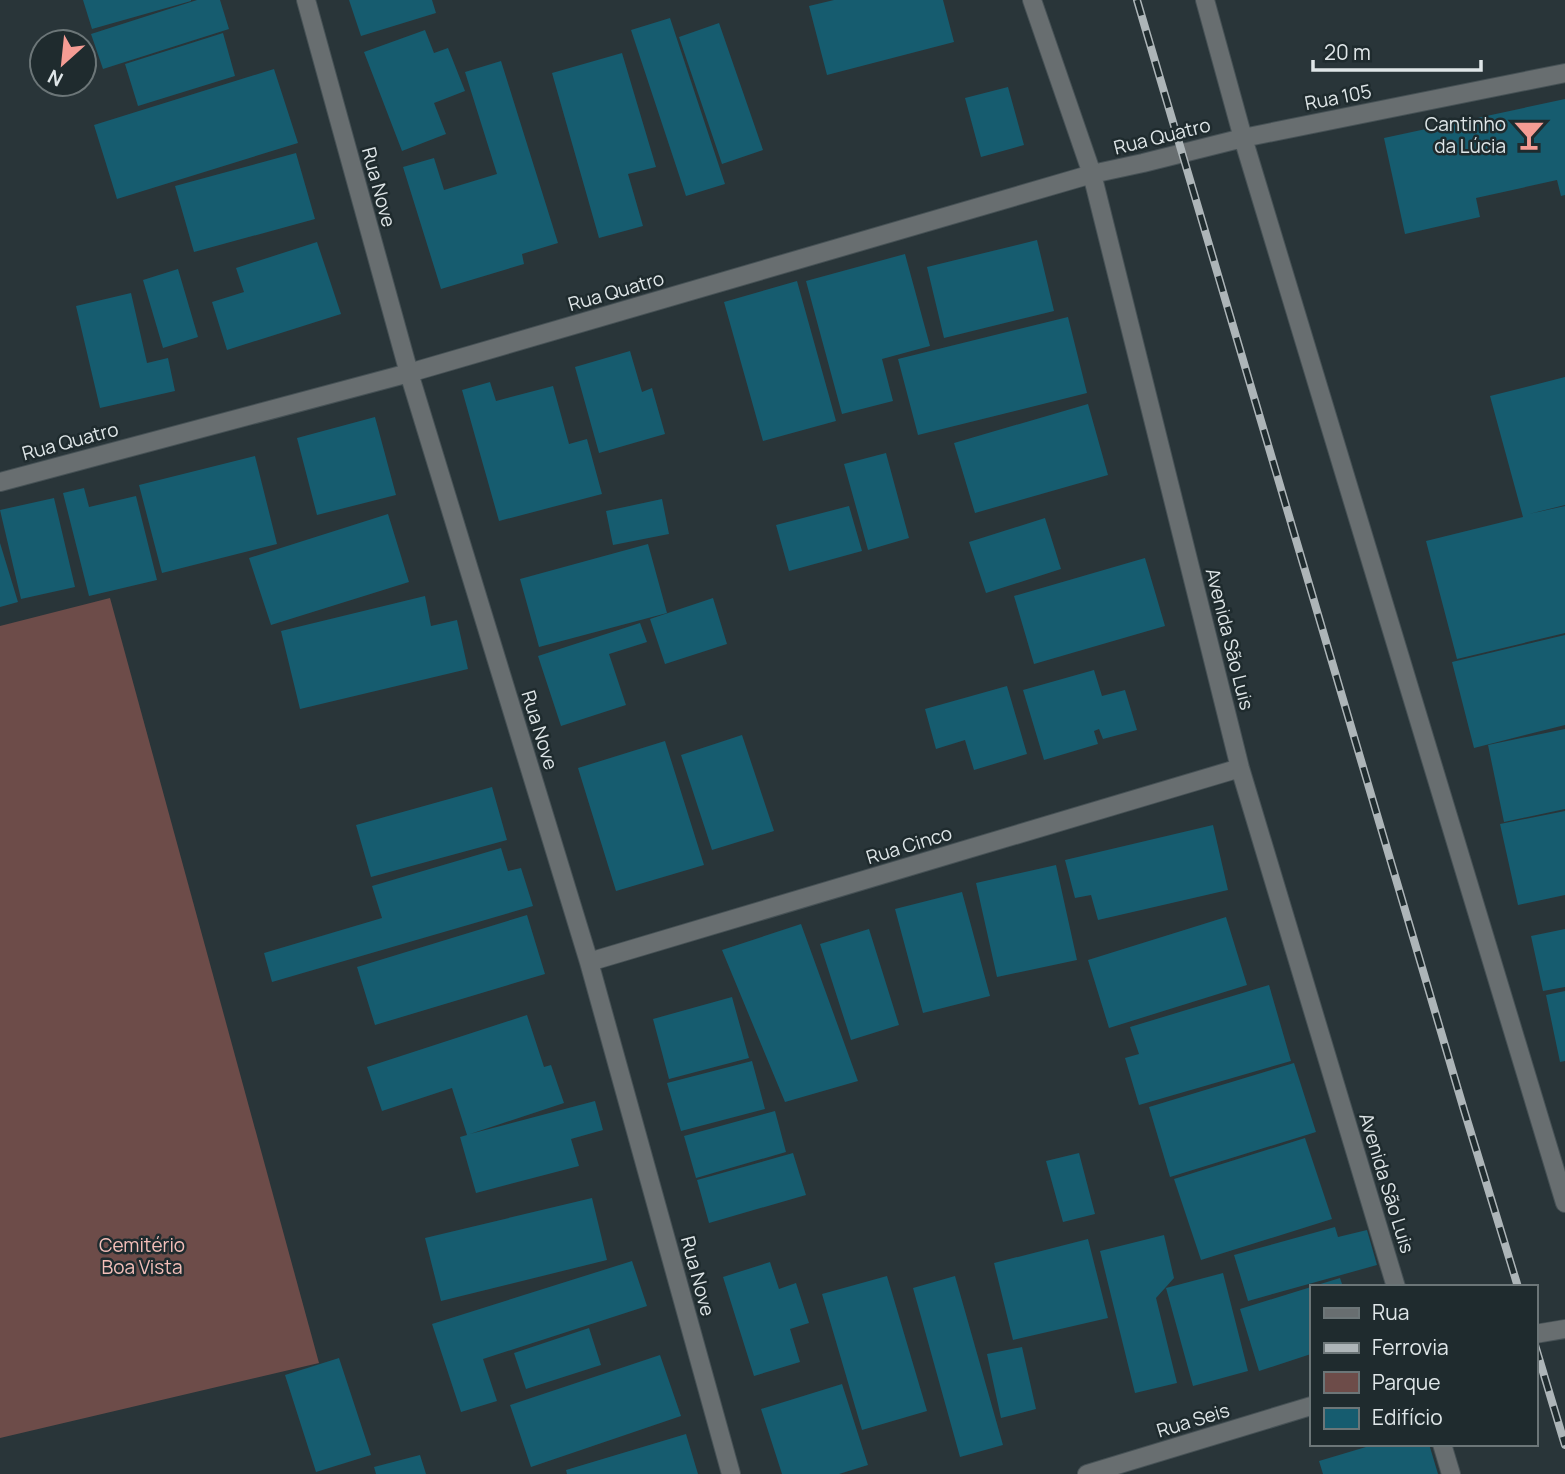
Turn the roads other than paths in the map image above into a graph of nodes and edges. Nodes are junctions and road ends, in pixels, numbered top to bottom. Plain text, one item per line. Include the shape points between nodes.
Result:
1 (306, 0) edge
2 (1032, 0) edge
3 (1205, 0) edge
4 (1565, 73) edge
5 (1243, 138) junction
6 (1092, 174) junction
7 (409, 373) junction
8 (0, 482) edge
9 (1240, 768) junction
10 (589, 962) junction
11 (1565, 1203) edge
12 (1395, 1285) edge
13 (1565, 1329) edge
14 (1537, 1334) edge
15 (1310, 1406) edge
16 (1444, 1446) edge
17 (731, 1474) edge
18 (1087, 1474) edge
19 (1451, 1474) edge

1 - 7 street, Rua Nove
2 - 6 street, Avenida São Luis
3 - 5 street
4 - 5 street, Rua 105
5 - 6 street, Rua Quatro
5 - 11 street
6 - 7 street, Rua Quatro
6 - 9 street, Avenida São Luis
7 - 8 street, Rua Quatro
7 - 10 street, Rua Nove
9 - 10 street, Rua Cinco
9 - 12 street, Avenida São Luis
10 - 17 street, Rua Nove
13 - 14 street
15 - 18 street, Rua Seis
16 - 19 street

